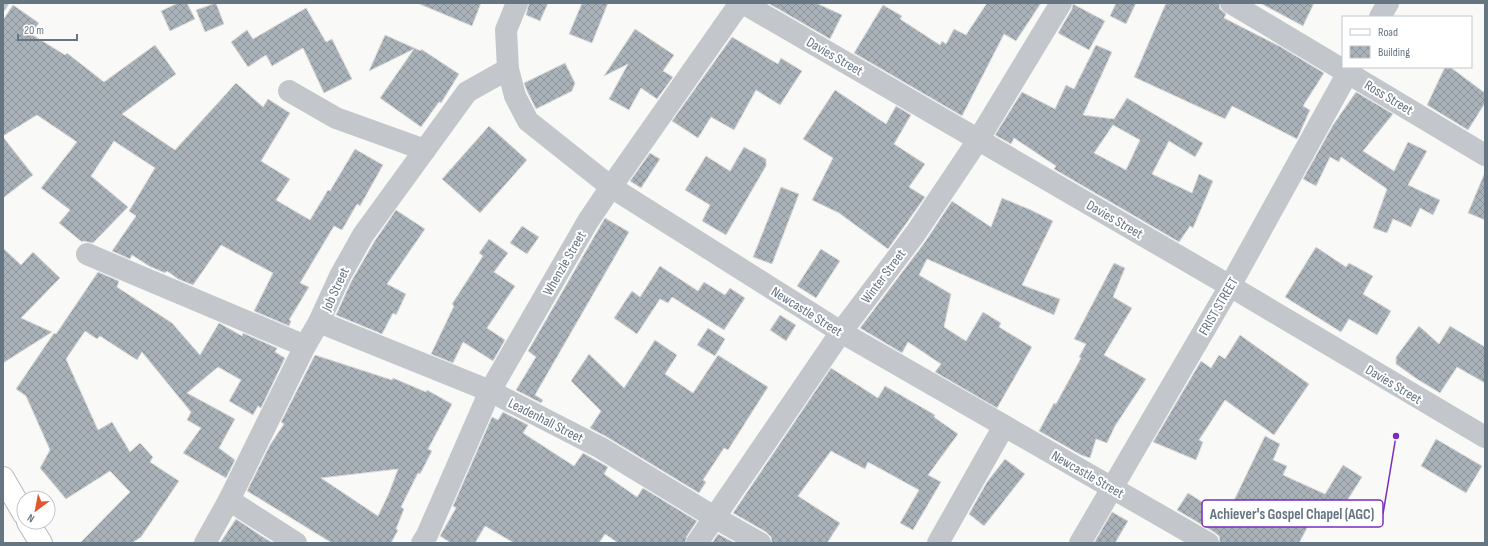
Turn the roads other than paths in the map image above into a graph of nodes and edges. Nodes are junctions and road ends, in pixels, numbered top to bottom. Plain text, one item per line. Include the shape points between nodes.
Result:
1 (517, 3) edge
2 (740, 3) edge
3 (743, 3) edge
4 (1061, 3) edge
5 (1230, 3) edge
6 (1388, 3) edge
7 (1381, 16) edge
8 (1342, 66) edge
9 (508, 69) junction
10 (1349, 70) edge
11 (289, 91) dead end
12 (978, 140) junction
13 (425, 150) junction
14 (1485, 155) edge
15 (611, 187) junction
16 (87, 254) dead end
17 (1230, 286) junction
18 (320, 322) junction
19 (841, 332) junction
20 (305, 346) junction
21 (490, 391) junction
22 (1004, 426) junction
23 (1485, 437) edge
24 (3, 478) edge
25 (1112, 488) junction
26 (16, 500) edge
27 (229, 500) junction
28 (714, 517) junction
29 (33, 530) edge
30 (41, 543) edge
31 (205, 543) edge
32 (296, 543) edge
33 (422, 543) edge
34 (696, 543) edge
35 (760, 543) edge
36 (938, 543) edge
37 (1080, 543) edge
38 (1208, 543) edge

1 - 9 street, Newcastle Street via 506,30
2 - 15 street, Whenzle Street
3 - 12 street, Davies Street
4 - 12 street, Winter Street
5 - 8 street, Ross Street
6 - 7 street
9 - 13 street, Job Street via 467,92
9 - 15 street, Newcastle Street via 515,96 528,121
10 - 14 street, Ross Street
10 - 17 street, FRIST STREET
11 - 13 street via 336,118
12 - 17 street, Davies Street
12 - 19 street, Winter Street via 915,234
13 - 18 street, Job Street via 363,235 340,276
15 - 19 street, Newcastle Street
15 - 21 street, Whenzle Street via 588,221
16 - 20 street
17 - 23 street, Davies Street
17 - 25 street, FRIST STREET
18 - 20 street, Job Street
18 - 21 street, Leadenhall Street
19 - 22 street, Newcastle Street
19 - 28 street, Winter Street
20 - 27 street, Job Street
21 - 28 street, Leadenhall Street via 601,448
21 - 33 street, Whenzle Street
22 - 25 street, Newcastle Street
22 - 36 street
24 - 26 main road
25 - 37 street, FRIST STREET
25 - 38 street, Newcastle Street
27 - 31 street, Job Street
27 - 32 street
28 - 34 street, Winter Street
28 - 35 street, Leadenhall Street
29 - 30 main road

